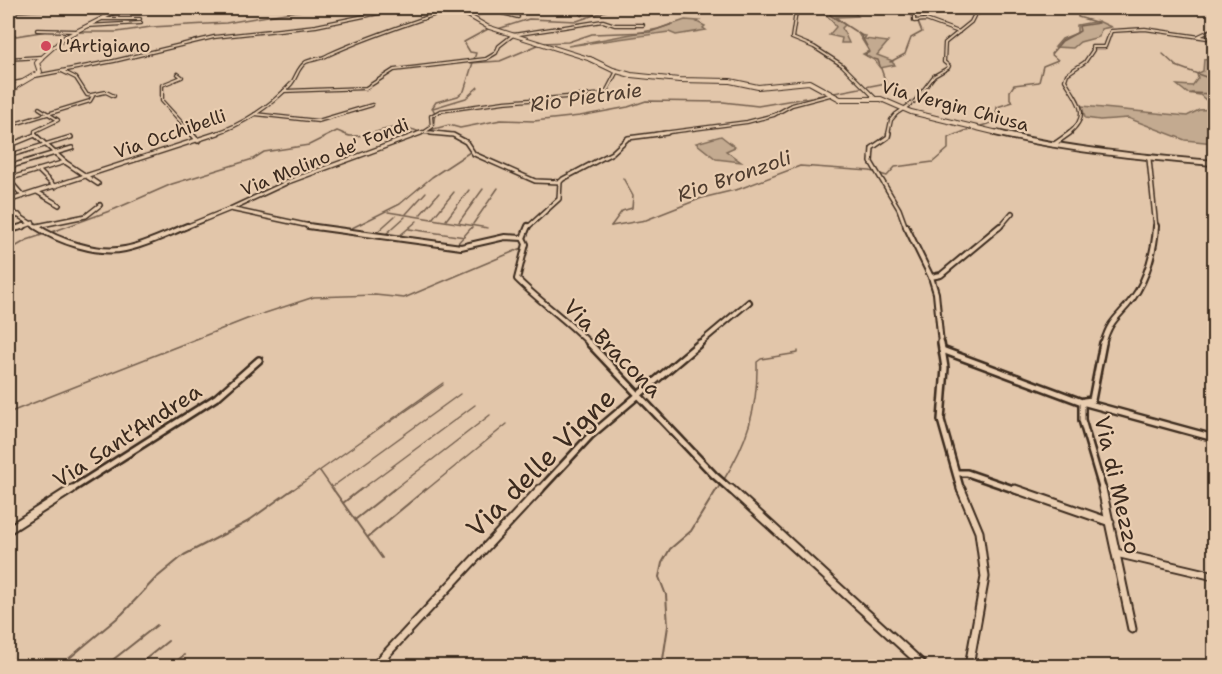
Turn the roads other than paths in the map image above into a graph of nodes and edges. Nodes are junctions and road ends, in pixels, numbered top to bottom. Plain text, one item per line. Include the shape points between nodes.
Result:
1 (65, 8) edge
2 (123, 8) edge
3 (403, 8) edge
4 (425, 8) edge
5 (455, 8) edge
6 (477, 8) edge
7 (508, 8) edge
8 (579, 8) edge
9 (752, 8) edge
10 (988, 8) edge
11 (8, 11) edge
12 (441, 11) junction
13 (910, 11) dead end
14 (490, 12) junction
15 (466, 14) junction
16 (582, 14) dead end
17 (518, 17) dead end
18 (100, 19) junction
19 (120, 19) junction
20 (110, 24) junction
21 (643, 25) dead end
22 (86, 26) junction
23 (37, 30) dead end
24 (1215, 30) edge
25 (76, 32) junction
26 (959, 32) junction
27 (513, 35) junction
28 (1196, 37) junction
29 (1215, 39) edge
30 (41, 57) junction
31 (8, 59) edge
32 (62, 71) junction
33 (617, 71) junction
34 (178, 74) dead end
35 (35, 76) junction
36 (24, 81) junction
37 (8, 82) edge
38 (284, 91) junction
39 (92, 95) junction
40 (830, 95) junction
41 (114, 96) dead end
42 (875, 98) junction
43 (8, 99) edge
44 (372, 105) dead end
45 (39, 108) dead end
46 (902, 108) junction
47 (48, 114) junction
48 (255, 114) junction
49 (8, 126) edge
50 (423, 132) junction
51 (35, 135) junction
52 (71, 137) dead end
53 (198, 141) junction
54 (45, 145) junction
55 (8, 146) edge
56 (1053, 146) junction
57 (72, 148) dead end
58 (55, 153) junction
59 (8, 156) edge
60 (1146, 157) junction
61 (65, 162) junction
62 (1215, 163) edge
63 (8, 167) edge
64 (38, 170) junction
65 (85, 177) junction
66 (8, 179) edge
67 (560, 183) junction
68 (98, 184) dead end
69 (54, 186) junction
70 (37, 192) junction
71 (23, 196) junction
72 (8, 201) edge
73 (58, 205) dead end
74 (100, 205) dead end
75 (8, 209) edge
76 (230, 209) junction
77 (1012, 213) dead end
78 (19, 215) junction
79 (8, 219) edge
80 (35, 224) junction
81 (8, 231) edge
82 (523, 238) junction
83 (931, 277) junction
84 (748, 302) dead end
85 (942, 350) junction
86 (259, 360) dead end
87 (638, 397) junction
88 (1082, 402) junction
89 (1215, 438) edge
90 (957, 473) junction
91 (1110, 522) junction
92 (8, 530) edge
93 (1116, 553) junction
94 (1215, 576) edge
95 (1132, 628) dead end
96 (375, 666) edge
97 (924, 666) edge
98 (969, 666) edge

1 - 11 street
2 - 18 street
3 - 32 street via 316,26 194,41
4 - 12 street
5 - 6 street
5 - 12 street, Via Occhibelli
5 - 15 street, Via Vergin Chiusa
7 - 14 street
8 - 16 street
9 - 42 street via 795,12 792,38 841,65
10 - 26 street via 975,14
12 - 38 street, Via Occhibelli via 307,62
13 - 26 street via 914,21 926,20
14 - 15 street
14 - 17 street
15 - 27 street, Via Vergin Chiusa via 485,26
18 - 19 street
18 - 22 street
19 - 20 street
19 - 20 street via 141,21
20 - 22 street
21 - 27 street via 603,21
22 - 25 street
23 - 25 street
24 - 28 street
25 - 30 street
26 - 46 street via 944,45 948,68 934,76 915,101
27 - 33 street, Via Vergin Chiusa via 583,54
27 - 38 street via 482,61 394,70 366,88
28 - 29 street
28 - 56 street via 1145,29 1111,31 1105,47 1092,47 1085,62 1067,74 1065,80 1083,109 1083,118 1080,127
30 - 31 street
30 - 35 street via 37,63 41,70
32 - 35 street
32 - 39 street via 76,78 87,95
33 - 40 street, Via Vergin Chiusa via 758,87 809,82
33 - 50 street via 605,94 440,111 431,116 432,127
34 - 53 street via 182,77 162,85 162,102
35 - 36 street
36 - 37 street
36 - 43 street
38 - 48 street, Via Occhibelli
39 - 41 street via 106,92
39 - 47 street via 88,102
40 - 42 street, Via Vergin Chiusa via 846,100
40 - 67 street via 747,122 628,138 612,153
42 - 46 street, Via Vergin Chiusa
44 - 48 street via 318,121
45 - 47 street
46 - 56 street, Via Vergin Chiusa
46 - 83 street via 891,120 888,137 872,148 871,162 899,209
47 - 49 street
47 - 51 street via 58,120 35,131
48 - 53 street, Via Occhibelli
50 - 67 street, Via Molino de' Fondi via 453,135 466,142 474,154 511,171 535,181
50 - 76 street, Via Molino de' Fondi via 288,182
51 - 54 street
51 - 55 street
52 - 54 street
53 - 65 street, Via Occhibelli
54 - 58 street
54 - 59 street
56 - 60 street, Via Vergin Chiusa
57 - 58 street
58 - 61 street
58 - 63 street
60 - 62 street, Via Vergin Chiusa
60 - 88 street, Via di Mezzo via 1156,229 1140,287 1111,323 1092,400
61 - 64 street
61 - 65 street
64 - 66 street
64 - 69 street
65 - 68 street
65 - 69 street, Via Occhibelli
66 - 71 street
67 - 82 street via 559,199 528,225
69 - 70 street, Via Occhibelli
70 - 71 street, Via Occhibelli
70 - 73 street
71 - 72 street, Via Occhibelli
74 - 80 street via 86,216
75 - 78 street
76 - 80 street via 121,251 93,248 50,234
76 - 82 street via 301,225 460,247 505,237
77 - 83 street via 941,275
78 - 79 street
78 - 80 street
80 - 81 street
82 - 87 street, Via Bracona via 526,244 517,279 569,322
83 - 85 street
84 - 87 street, Via delle Vigne
85 - 88 street
85 - 90 street via 945,368 941,420
86 - 92 street, Via Sant'Andrea via 217,396
87 - 96 street, Via delle Vigne via 590,436
87 - 97 street, Via Bracona via 714,475
88 - 89 street
88 - 91 street, Via di Mezzo via 1082,420
90 - 91 street
90 - 98 street via 979,532 985,577
91 - 93 street, Via di Mezzo
93 - 94 street
93 - 95 street, Via di Mezzo

